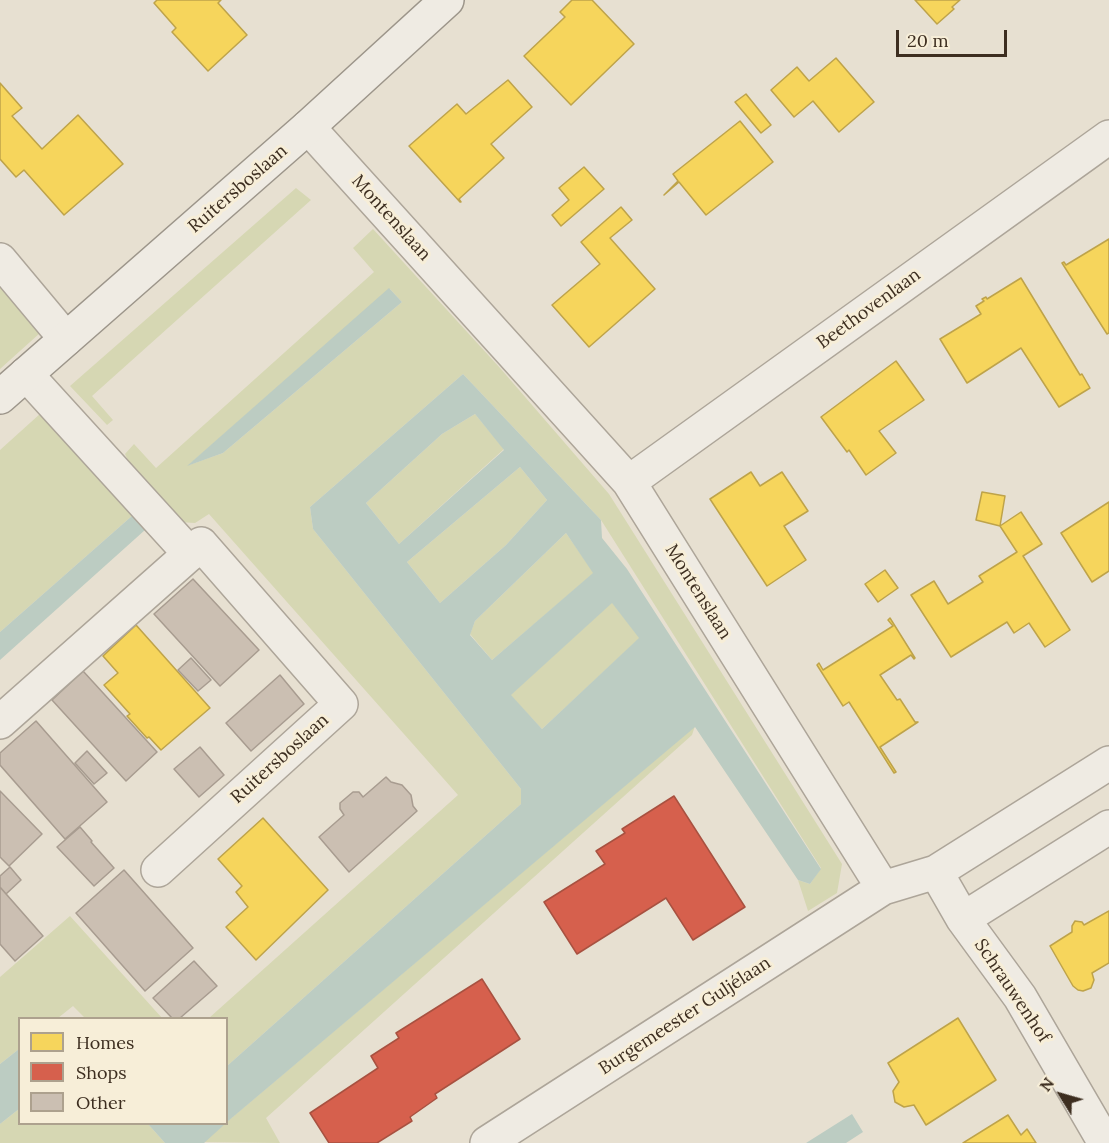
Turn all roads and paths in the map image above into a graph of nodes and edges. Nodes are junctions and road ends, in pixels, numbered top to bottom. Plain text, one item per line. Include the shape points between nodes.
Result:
1 (447, 0) edge
2 (308, 127) junction
3 (1109, 137) edge
4 (0, 260) edge
5 (66, 339) junction
6 (26, 374) junction
7 (0, 397) edge
8 (629, 482) junction
9 (190, 554) junction
10 (0, 722) edge
11 (1109, 763) edge
12 (1109, 827) edge
13 (158, 870) dead end
14 (936, 872) junction
15 (883, 888) junction
16 (963, 919) junction
17 (488, 1143) edge
18 (1105, 1143) edge

1 - 2 street, Ruitersboslaan
2 - 5 street, Ruitersboslaan
2 - 8 street, Montenslaan
3 - 8 street, Beethovenlaan
4 - 5 street
5 - 6 street, Ruitersboslaan
6 - 7 street, Ruitersboslaan
6 - 9 street
8 - 15 street, Montenslaan
9 - 10 street
9 - 13 street, Ruitersboslaan via 201,544 341,704
11 - 14 street
12 - 16 street
14 - 15 street
14 - 16 street, Schrauwenhof
15 - 17 street, Burgemeester Guljélaan
16 - 18 street, Schrauwenhof via 1020,997

